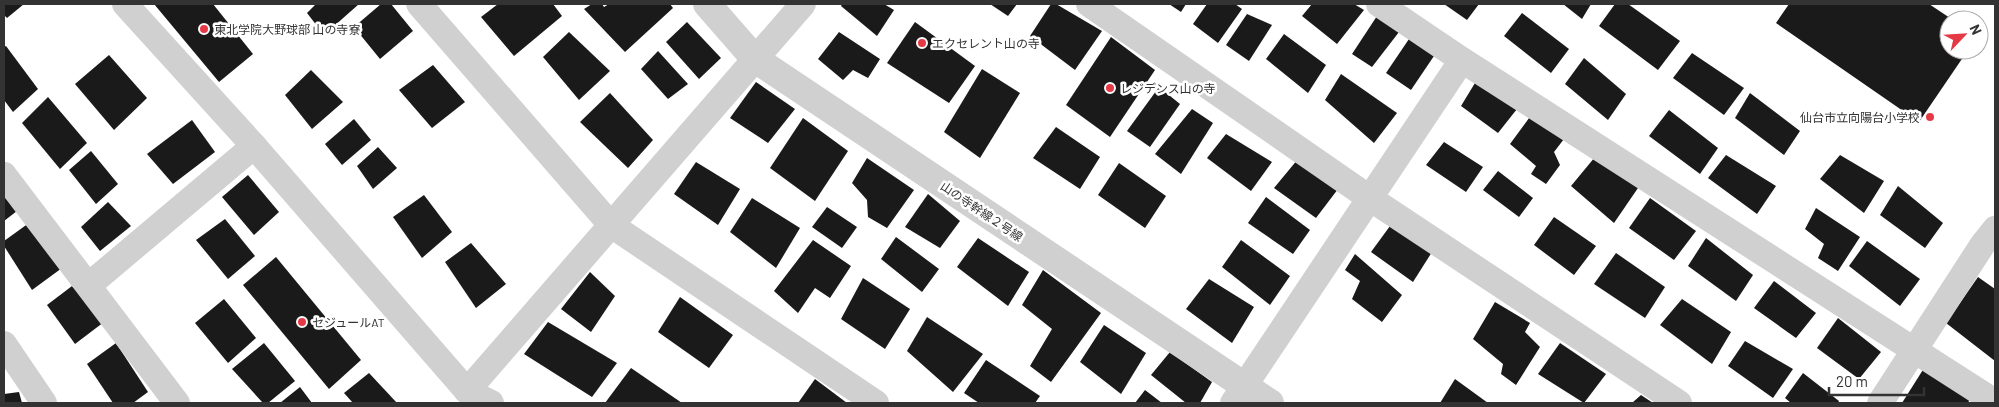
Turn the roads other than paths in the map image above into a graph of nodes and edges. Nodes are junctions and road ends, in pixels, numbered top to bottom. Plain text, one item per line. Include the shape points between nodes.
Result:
1 (125, 4) edge
2 (419, 4) edge
3 (708, 4) edge
4 (803, 4) edge
5 (1089, 4) edge
6 (1379, 4) edge
7 (756, 59) junction
8 (1462, 60) junction
9 (254, 146) junction
10 (4, 175) edge
11 (1372, 199) junction
12 (611, 225) junction
13 (1991, 242) edge
14 (89, 285) junction
15 (4, 344) edge
16 (1915, 349) junction
17 (467, 391) junction
18 (1238, 395) edge
19 (1995, 402) edge
20 (44, 403) edge
21 (176, 403) edge
22 (491, 403) edge
23 (876, 403) edge
24 (1270, 403) edge
25 (1679, 403) edge
26 (1880, 403) edge

1 - 9 street
2 - 12 street
3 - 7 street, 山の寺幹線２号線
4 - 7 street
5 - 11 street
6 - 8 street
7 - 12 street
7 - 18 street, 山の寺幹線２号線
8 - 11 street
8 - 16 street
9 - 14 street
9 - 17 street
10 - 14 street
11 - 18 street
11 - 25 street
12 - 17 street
12 - 23 street
13 - 16 street
14 - 21 street
15 - 20 street
16 - 19 street
16 - 26 street
17 - 22 street
18 - 24 street, 山の寺幹線２号線

